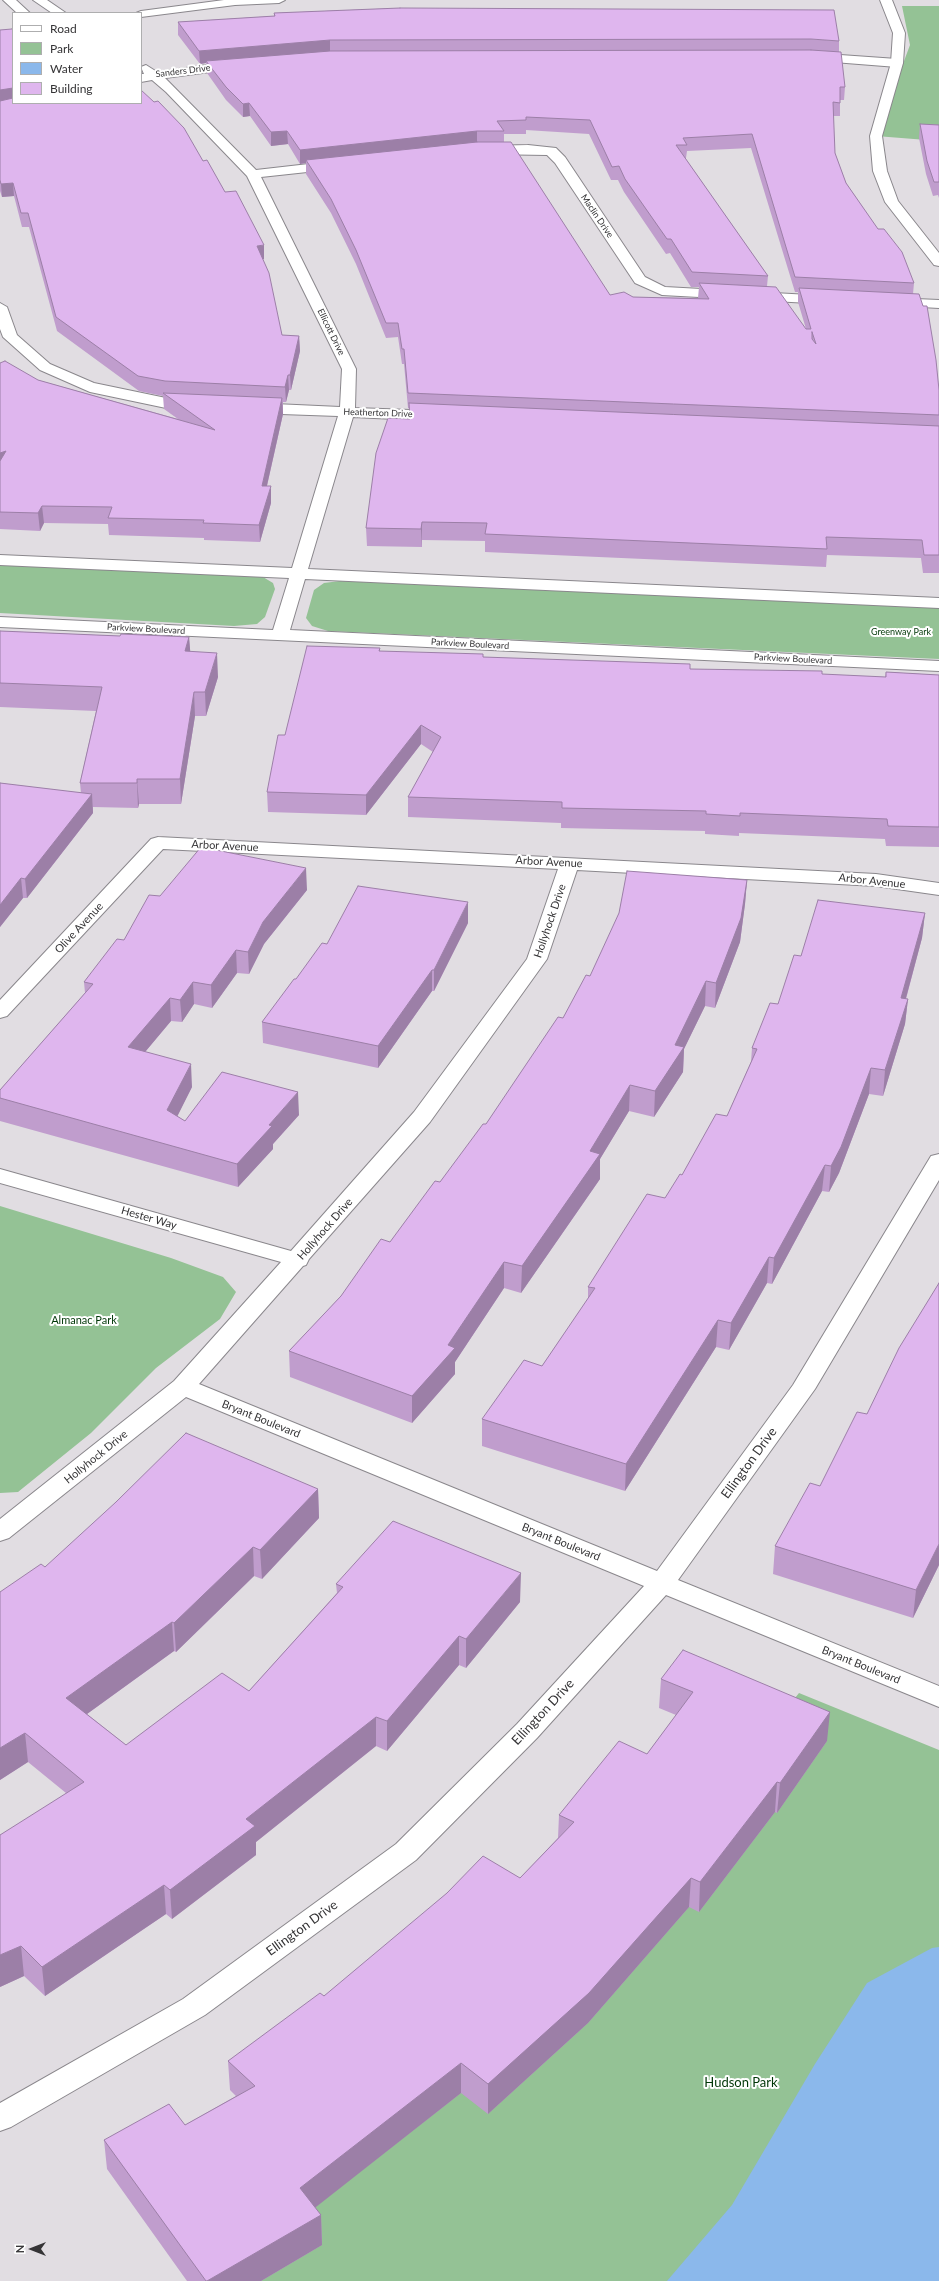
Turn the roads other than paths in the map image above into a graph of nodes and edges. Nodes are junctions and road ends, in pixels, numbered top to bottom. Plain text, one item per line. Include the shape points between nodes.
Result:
1 (9, 0) edge
2 (39, 0) edge
3 (279, 0) edge
4 (886, 0) edge
5 (23, 12) edge
6 (58, 12) edge
7 (142, 14) edge
8 (802, 57) edge
9 (897, 63) junction
10 (250, 64) edge
11 (145, 75) edge
12 (469, 151) edge
13 (345, 164) edge
14 (253, 174) junction
15 (939, 262) edge
16 (845, 300) edge
17 (876, 302) edge
18 (939, 304) edge
19 (0, 307) edge
20 (213, 406) edge
21 (237, 407) edge
22 (347, 412) junction
23 (450, 416) edge
24 (0, 560) edge
25 (298, 574) junction
26 (939, 603) edge
27 (0, 622) edge
28 (280, 635) junction
29 (939, 666) edge
30 (158, 843) joint
31 (570, 863) junction
32 (939, 889) edge
33 (0, 1012) edge
34 (939, 1161) edge
35 (0, 1176) edge
36 (298, 1260) junction
37 (183, 1387) junction
38 (3, 1527) edge
39 (662, 1583) junction
40 (939, 1697) edge
41 (0, 2118) edge

1 - 5 street
2 - 6 street
3 - 7 street via 235,2
4 - 9 street via 899,33
8 - 9 street
9 - 15 street via 876,136 880,171 892,202
10 - 11 street, Sanders Drive
11 - 14 street, Ellicott Drive via 170,89
12 - 16 street, Maclin Drive via 528,149 551,152 560,160 640,280 662,291
13 - 14 street
14 - 22 street, Ellicott Drive via 349,369
17 - 18 street
19 - 20 street via 10,337 45,367 90,387 166,403
21 - 22 street, Heatherton Drive
22 - 23 street, Heatherton Drive
22 - 25 street, Ellicott Drive
24 - 25 street
25 - 26 street
25 - 28 street, Ellicott Drive
27 - 28 street, Parkview Boulevard
28 - 29 street, Parkview Boulevard
30 - 31 street, Arbor Avenue
30 - 33 street, Olive Avenue
31 - 32 street, Arbor Avenue via 876,880
31 - 36 street, Hollyhock Drive via 537,960 422,1117
34 - 39 street, Ellington Drive via 803,1389
35 - 36 street, Hester Way
36 - 37 street, Hollyhock Drive
37 - 38 street, Hollyhock Drive
37 - 39 street, Bryant Boulevard
39 - 40 street, Bryant Boulevard
39 - 41 street, Ellington Drive via 527,1731 406,1852 194,2006

